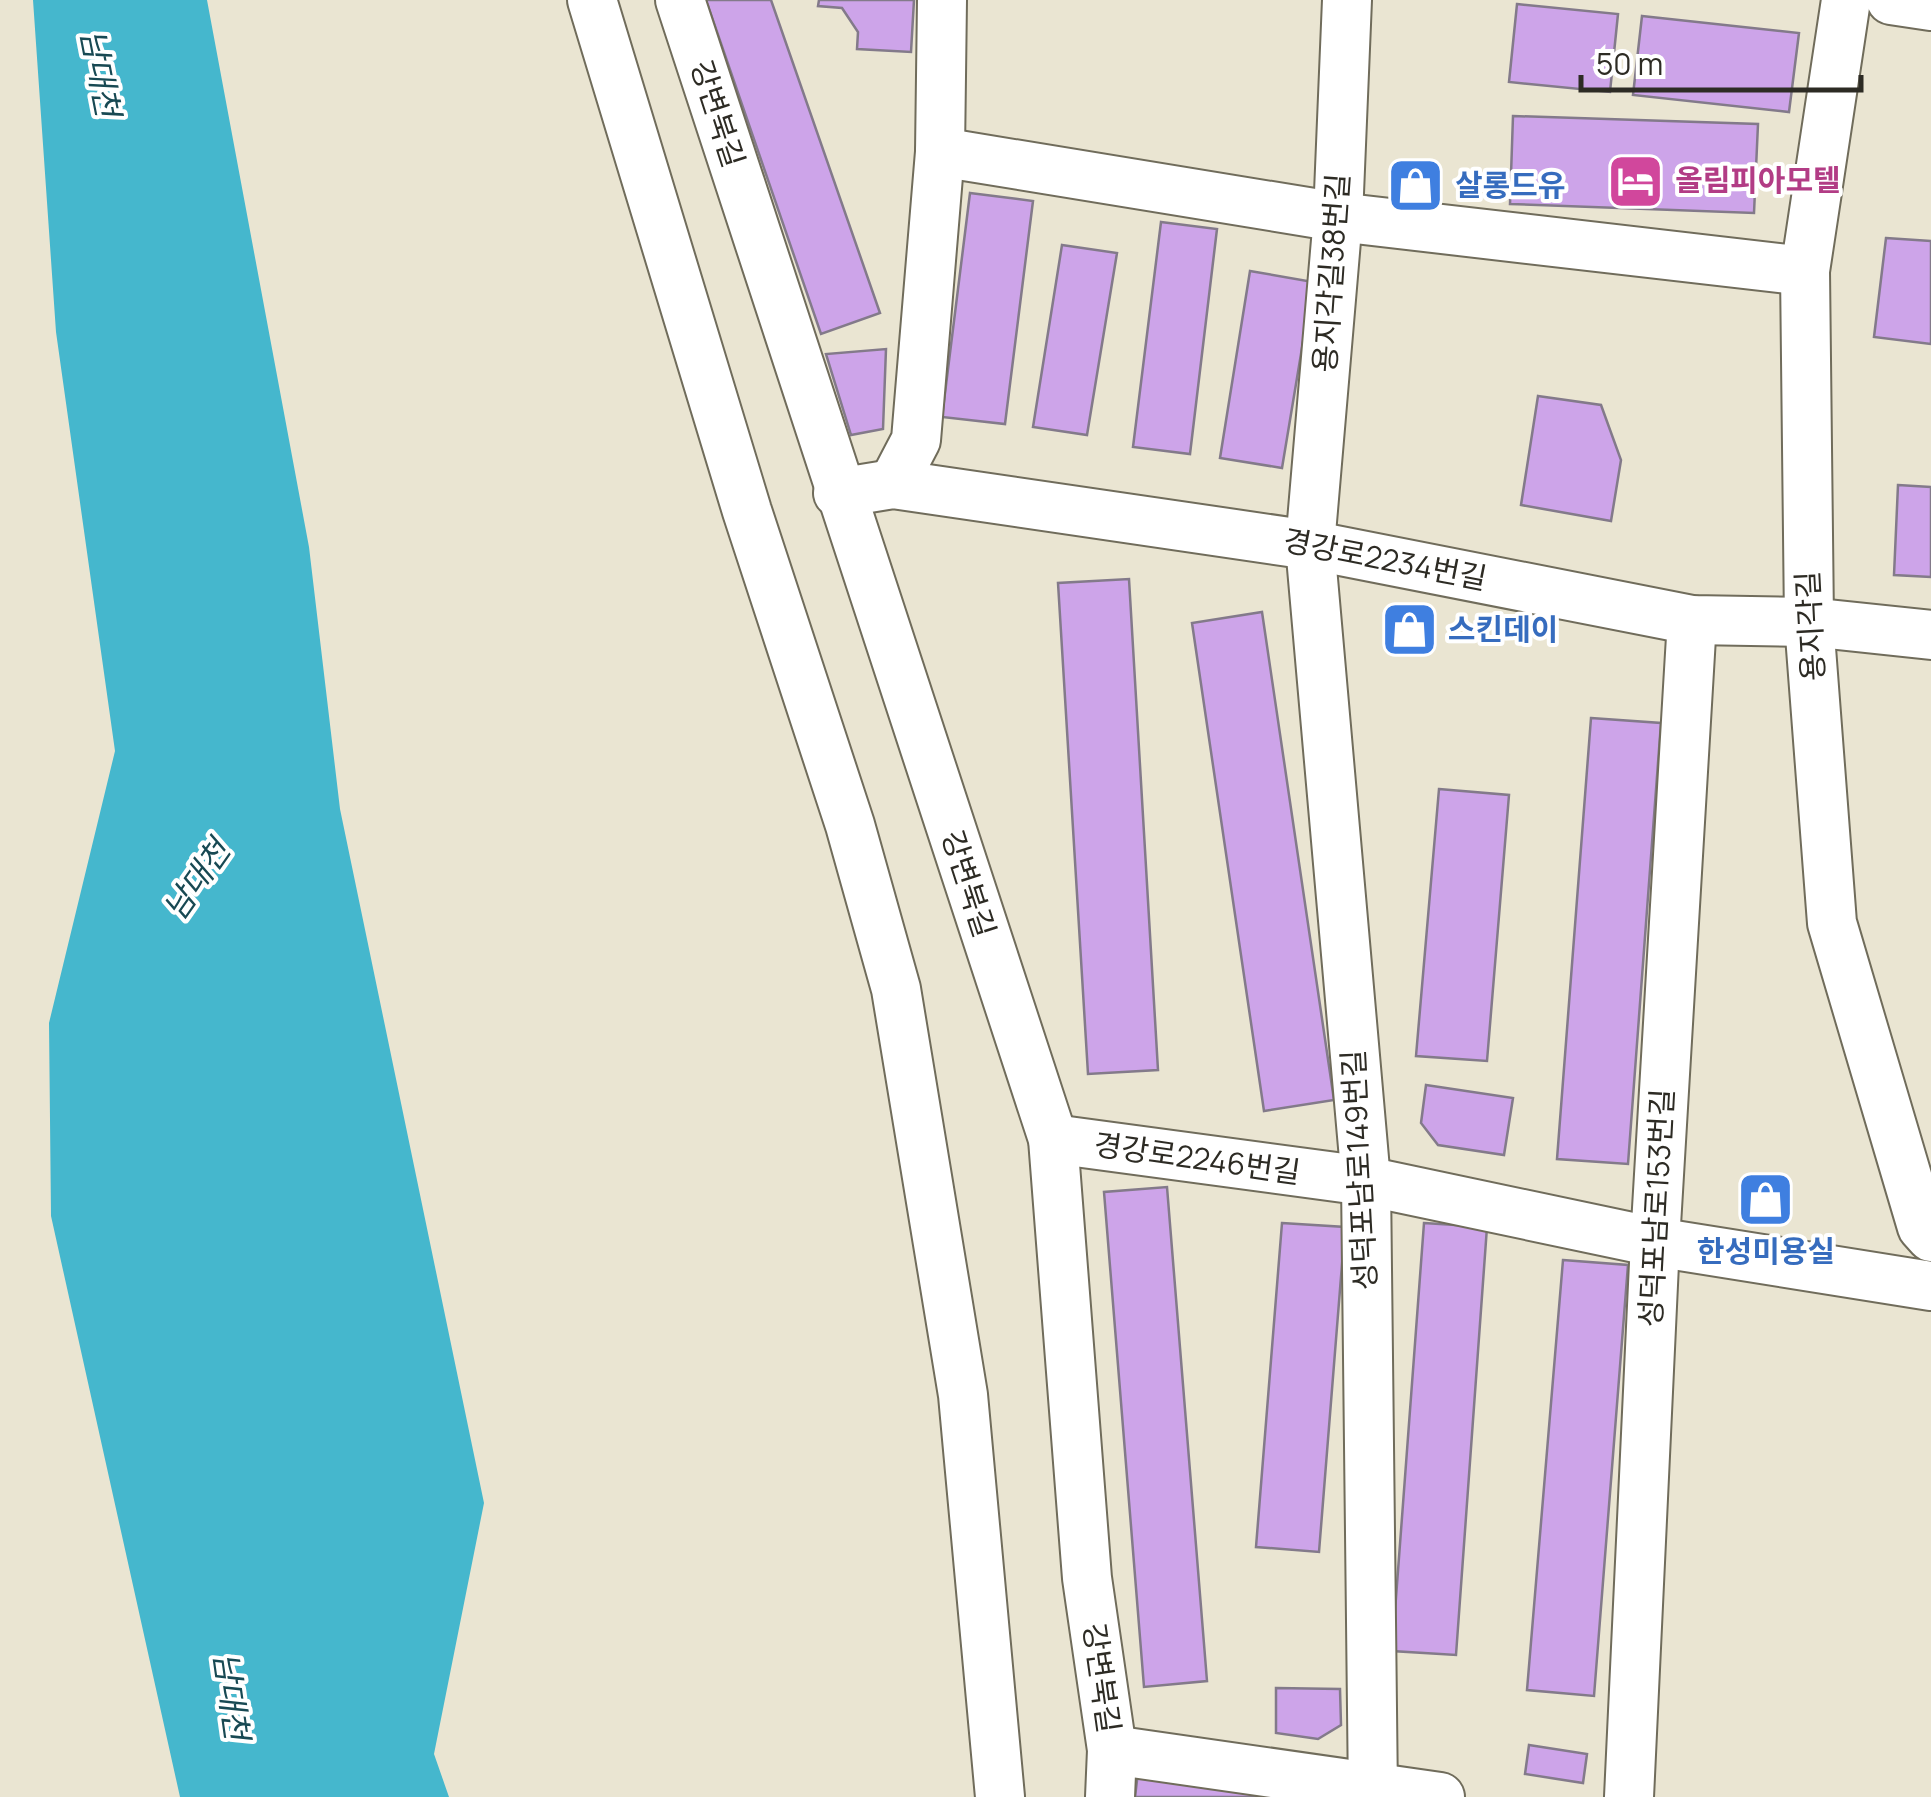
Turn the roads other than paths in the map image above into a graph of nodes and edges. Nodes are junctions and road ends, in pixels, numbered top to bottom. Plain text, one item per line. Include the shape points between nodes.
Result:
1 (592, 0) edge
2 (680, 0) edge
3 (942, 0) edge
4 (1347, 0) edge
5 (1846, 0) edge
6 (1890, 0) edge
7 (1931, 6) edge
8 (940, 152) junction
9 (1338, 217) junction
10 (1805, 272) junction
11 (893, 484) junction
12 (838, 493) junction
13 (1310, 545) junction
14 (1692, 620) junction
15 (1808, 622) junction
16 (1931, 635) edge
17 (1053, 1139) junction
18 (1366, 1182) junction
19 (1931, 1238) edge
20 (1655, 1242) junction
21 (1931, 1286) edge
22 (1112, 1750) junction
23 (1374, 1793) edge
24 (1000, 1797) edge
25 (1110, 1797) edge
26 (1440, 1797) edge
27 (1628, 1797) edge

1 - 24 street via 896,989 963,1395
2 - 12 street, 강변북길
3 - 8 street
4 - 9 street, 용지각길38번길
5 - 10 street, 용지각길
6 - 7 street
8 - 9 street
8 - 11 street via 916,440
9 - 10 street
9 - 13 street, 용지각길38번길
10 - 15 street, 용지각길
11 - 12 street, 경강로2234번길
11 - 13 street, 경강로2234번길
12 - 17 street, 강변북길
13 - 14 street, 경강로2234번길
13 - 18 street, 성덕포남로149번길
14 - 15 street, 경강로2234번길
14 - 20 street, 성덕포남로153번길
15 - 16 street, 경강로2234번길
15 - 19 street, 용지각길 via 1832,923 1922,1228
17 - 18 street, 경강로2246번길
17 - 22 street, 강변북길 via 1086,1578
18 - 20 street, 경강로2246번길
18 - 23 street, 성덕포남로149번길
20 - 21 street, 경강로2246번길
20 - 27 street, 성덕포남로153번길
22 - 23 street
22 - 25 street, 강변북길
23 - 26 street

